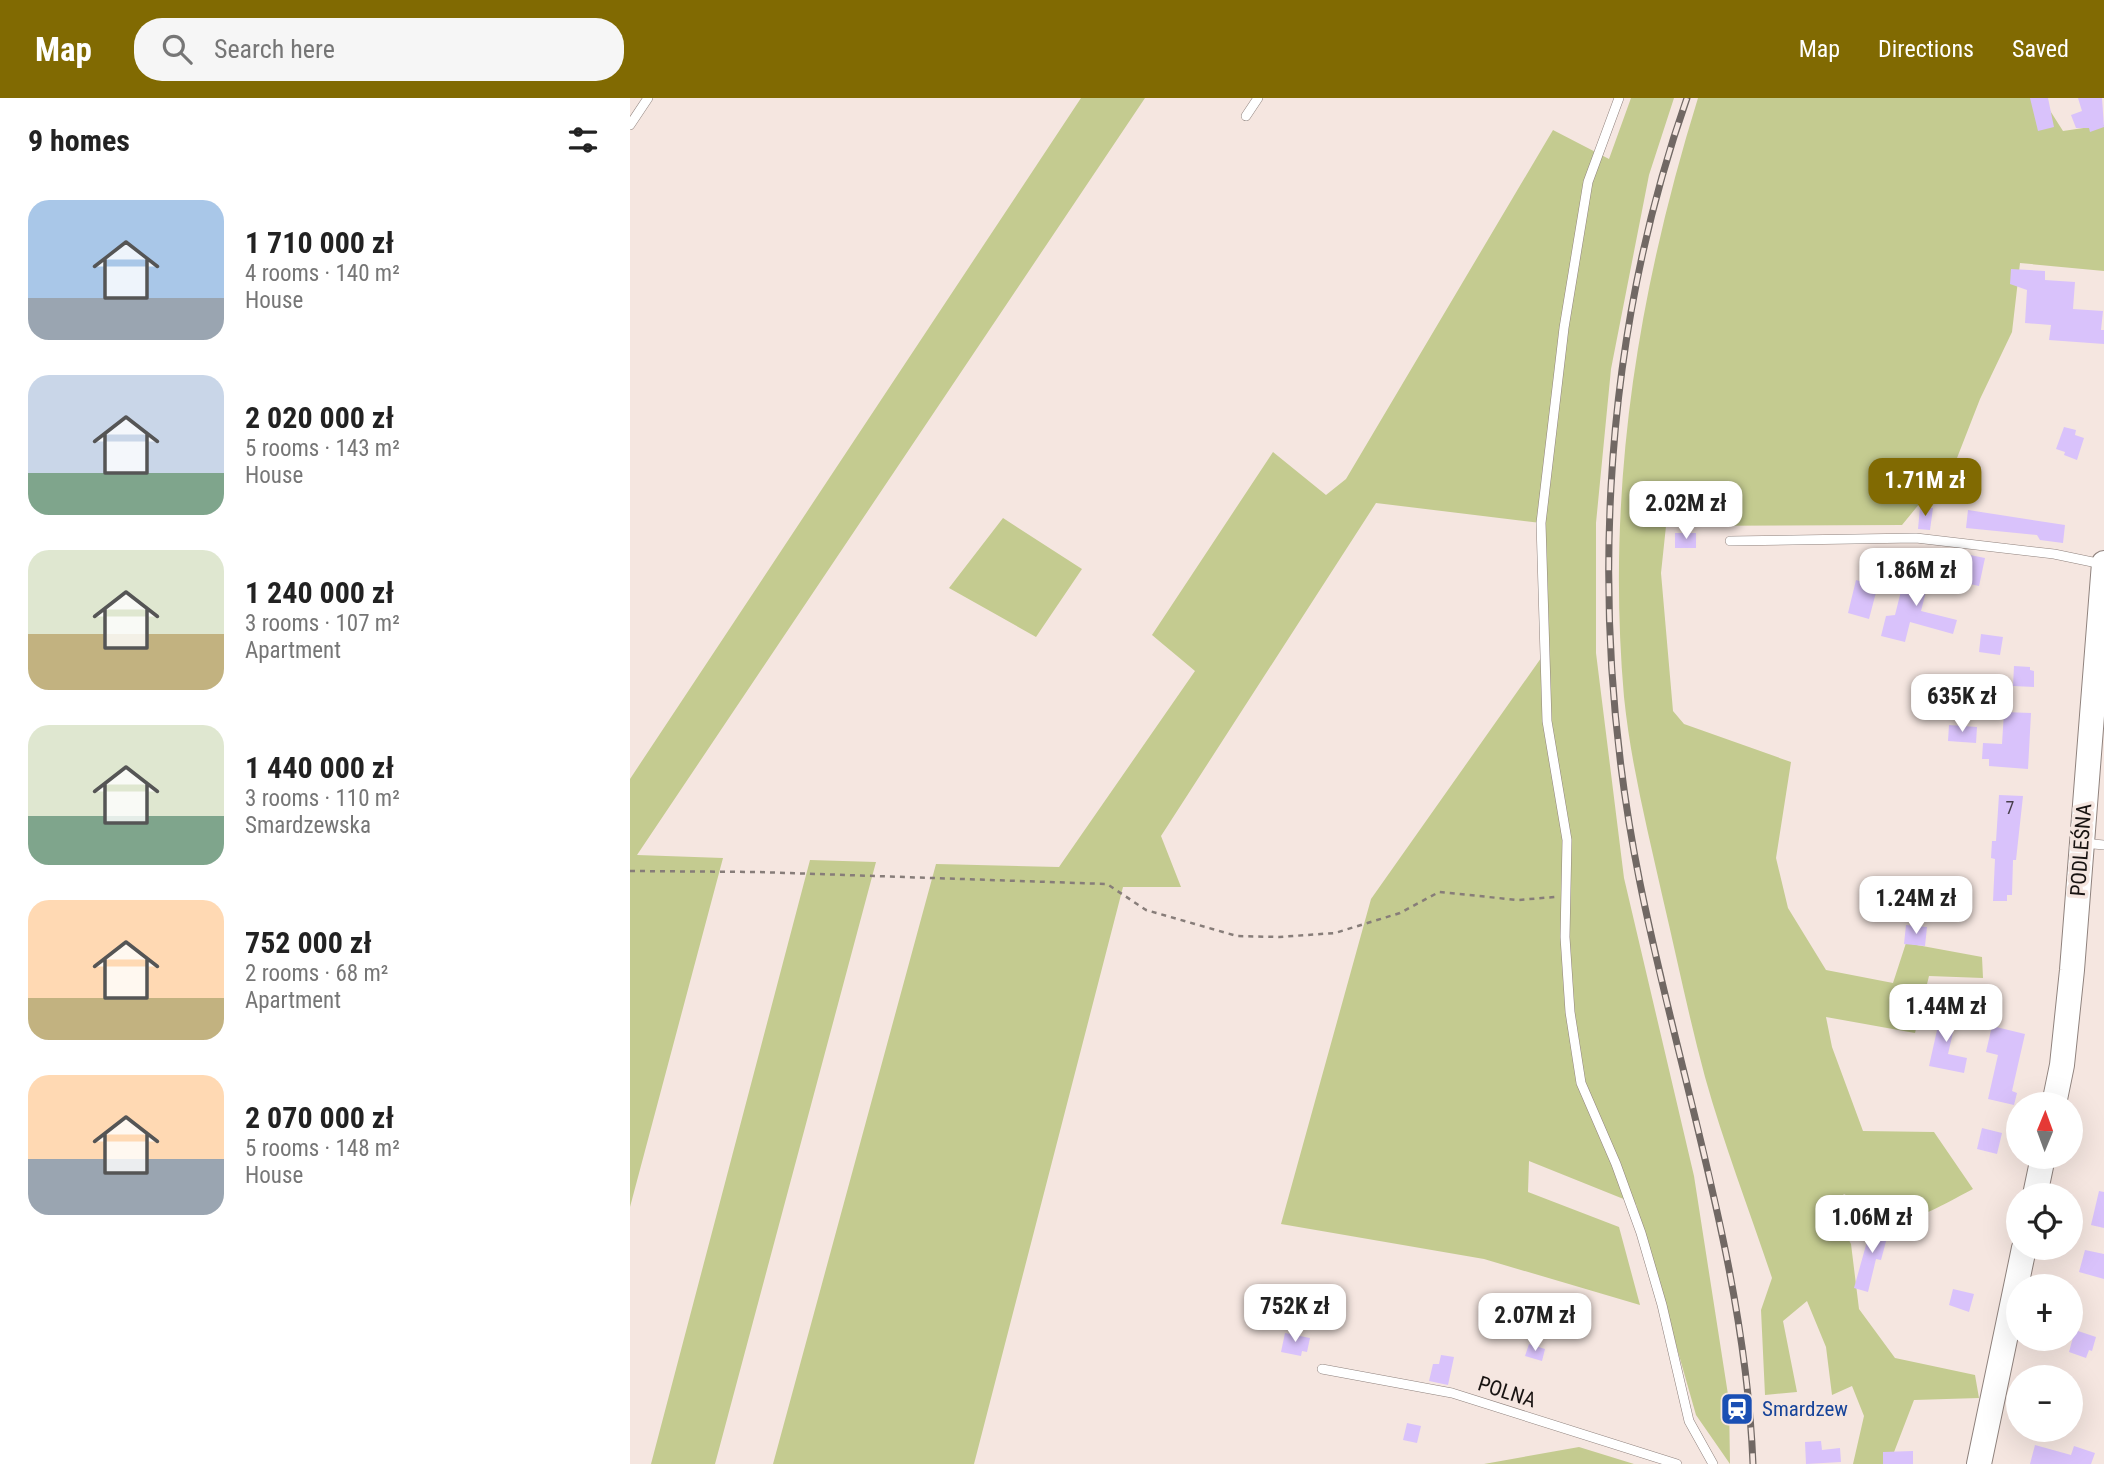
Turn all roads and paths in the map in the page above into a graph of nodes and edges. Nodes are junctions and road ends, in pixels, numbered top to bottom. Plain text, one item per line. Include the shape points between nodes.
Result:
1 (648, 98) edge
2 (1258, 98) edge
3 (1619, 98) edge
4 (1246, 116) dead end
5 (630, 125) edge
6 (1730, 541) dead end
7 (2104, 564) edge
8 (2093, 844) edge
9 (630, 871) edge
10 (1566, 896) junction
11 (2056, 1092) edge
12 (2022, 1260) edge
13 (1322, 1369) dead end
14 (1677, 1464) edge
15 (1713, 1464) edge
16 (1979, 1464) edge

1 - 5 lane
2 - 4 lane
3 - 10 lane via 1588,182 1564,328 1541,523 1547,721 1567,840
6 - 7 lane via 1916,538
7 - 8 street, PODLEŚNA
8 - 11 street, PODLEŚNA
9 - 10 path via 1107,884 1146,910 1237,936 1335,933 1401,913 1439,892 1518,900
10 - 15 lane via 1570,1012 1581,1083 1641,1233 1689,1422
12 - 16 street
13 - 14 lane, POLNA via 1452,1393

